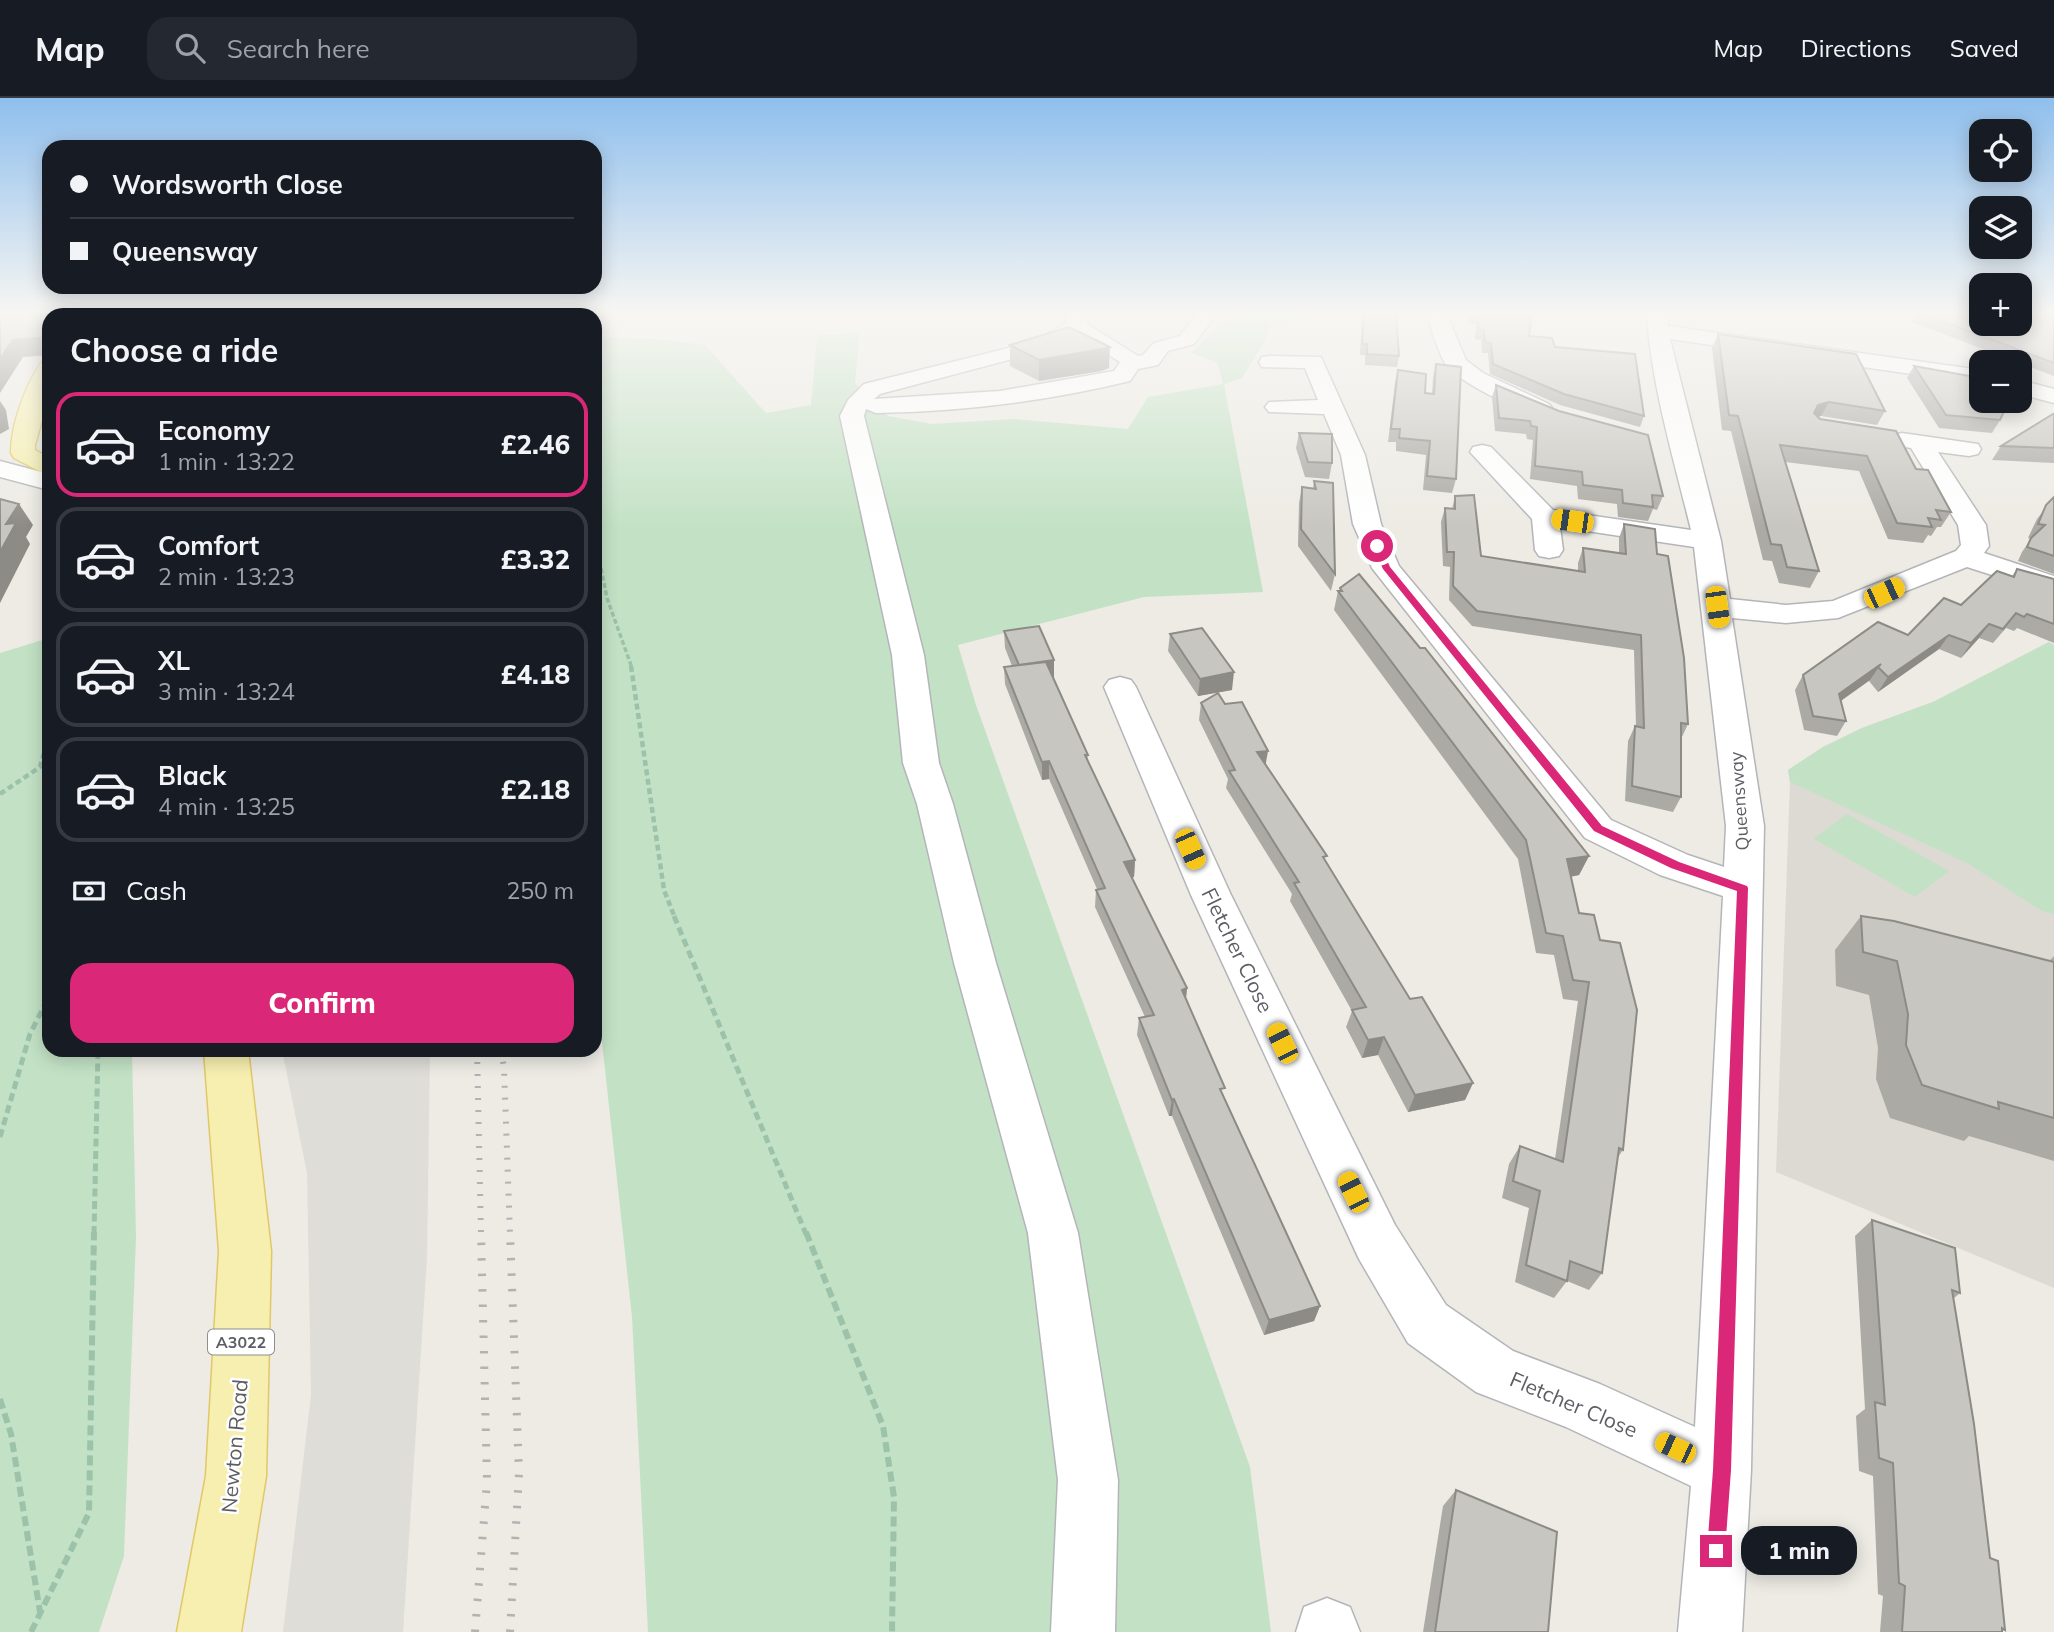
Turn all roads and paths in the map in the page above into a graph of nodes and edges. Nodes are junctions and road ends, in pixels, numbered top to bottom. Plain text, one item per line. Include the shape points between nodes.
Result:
1 (41, 385) edge
2 (889, 385) edge
3 (1083, 385) edge
4 (1322, 385) edge
5 (1490, 385) edge
6 (1665, 385) edge
7 (2032, 390) edge
8 (2054, 396) edge
9 (856, 405) junction
10 (1277, 407) dead end
11 (1331, 407) junction
12 (1564, 418) edge
13 (1882, 436) edge
14 (15, 442) edge
15 (1919, 442) junction
16 (42, 447) edge
17 (1969, 449) dead end
18 (42, 452) edge
19 (1482, 452) dead end
20 (42, 463) edge
21 (0, 469) edge
22 (42, 480) edge
23 (1545, 517) junction
24 (1707, 541) junction
25 (1549, 550) dead end
26 (1966, 557) junction
27 (602, 573) edge
28 (2054, 586) edge
29 (1717, 607) junction
30 (1120, 687) dead end
31 (42, 760) edge
32 (0, 794) edge
33 (1743, 888) junction
34 (42, 1010) edge
35 (98, 1057) edge
36 (227, 1057) edge
37 (0, 1137) edge
38 (0, 1399) edge
39 (1722, 1470) junction
40 (40, 1613) junction
41 (31, 1632) edge
42 (209, 1632) edge
43 (892, 1632) edge
44 (1083, 1632) edge
45 (1710, 1632) edge

1 - 14 main road
2 - 9 street via 872,389
3 - 9 street via 900,406
4 - 11 street
5 - 12 street
6 - 24 street, Queensway via 1672,444
7 - 8 street
9 - 44 street via 852,416 908,655 921,763 1053,1233 1088,1480
10 - 11 street
11 - 33 street via 1353,455 1349,490 1386,568 1598,829 1675,865
13 - 15 street
14 - 16 main road
14 - 18 street
14 - 20 main road
15 - 17 street
15 - 26 street via 1972,525 1975,546
19 - 23 street
21 - 22 street
23 - 24 street
23 - 25 street
24 - 29 street, Queensway
26 - 28 street
26 - 29 street via 1839,609 1786,614
27 - 43 path via 632,668 664,890 883,1426 894,1497
29 - 33 street, Queensway via 1745,826
30 - 39 street, Fletcher Close via 1211,895 1371,1229 1427,1324 1496,1371
31 - 32 path via 40,767
33 - 39 street, Queensway
34 - 37 path via 30,1034
35 - 40 path via 89,1513
36 - 42 main road, Newton Road / A3022 via 245,1251 236,1476
38 - 40 path via 11,1434
39 - 45 street, Queensway
40 - 41 path

